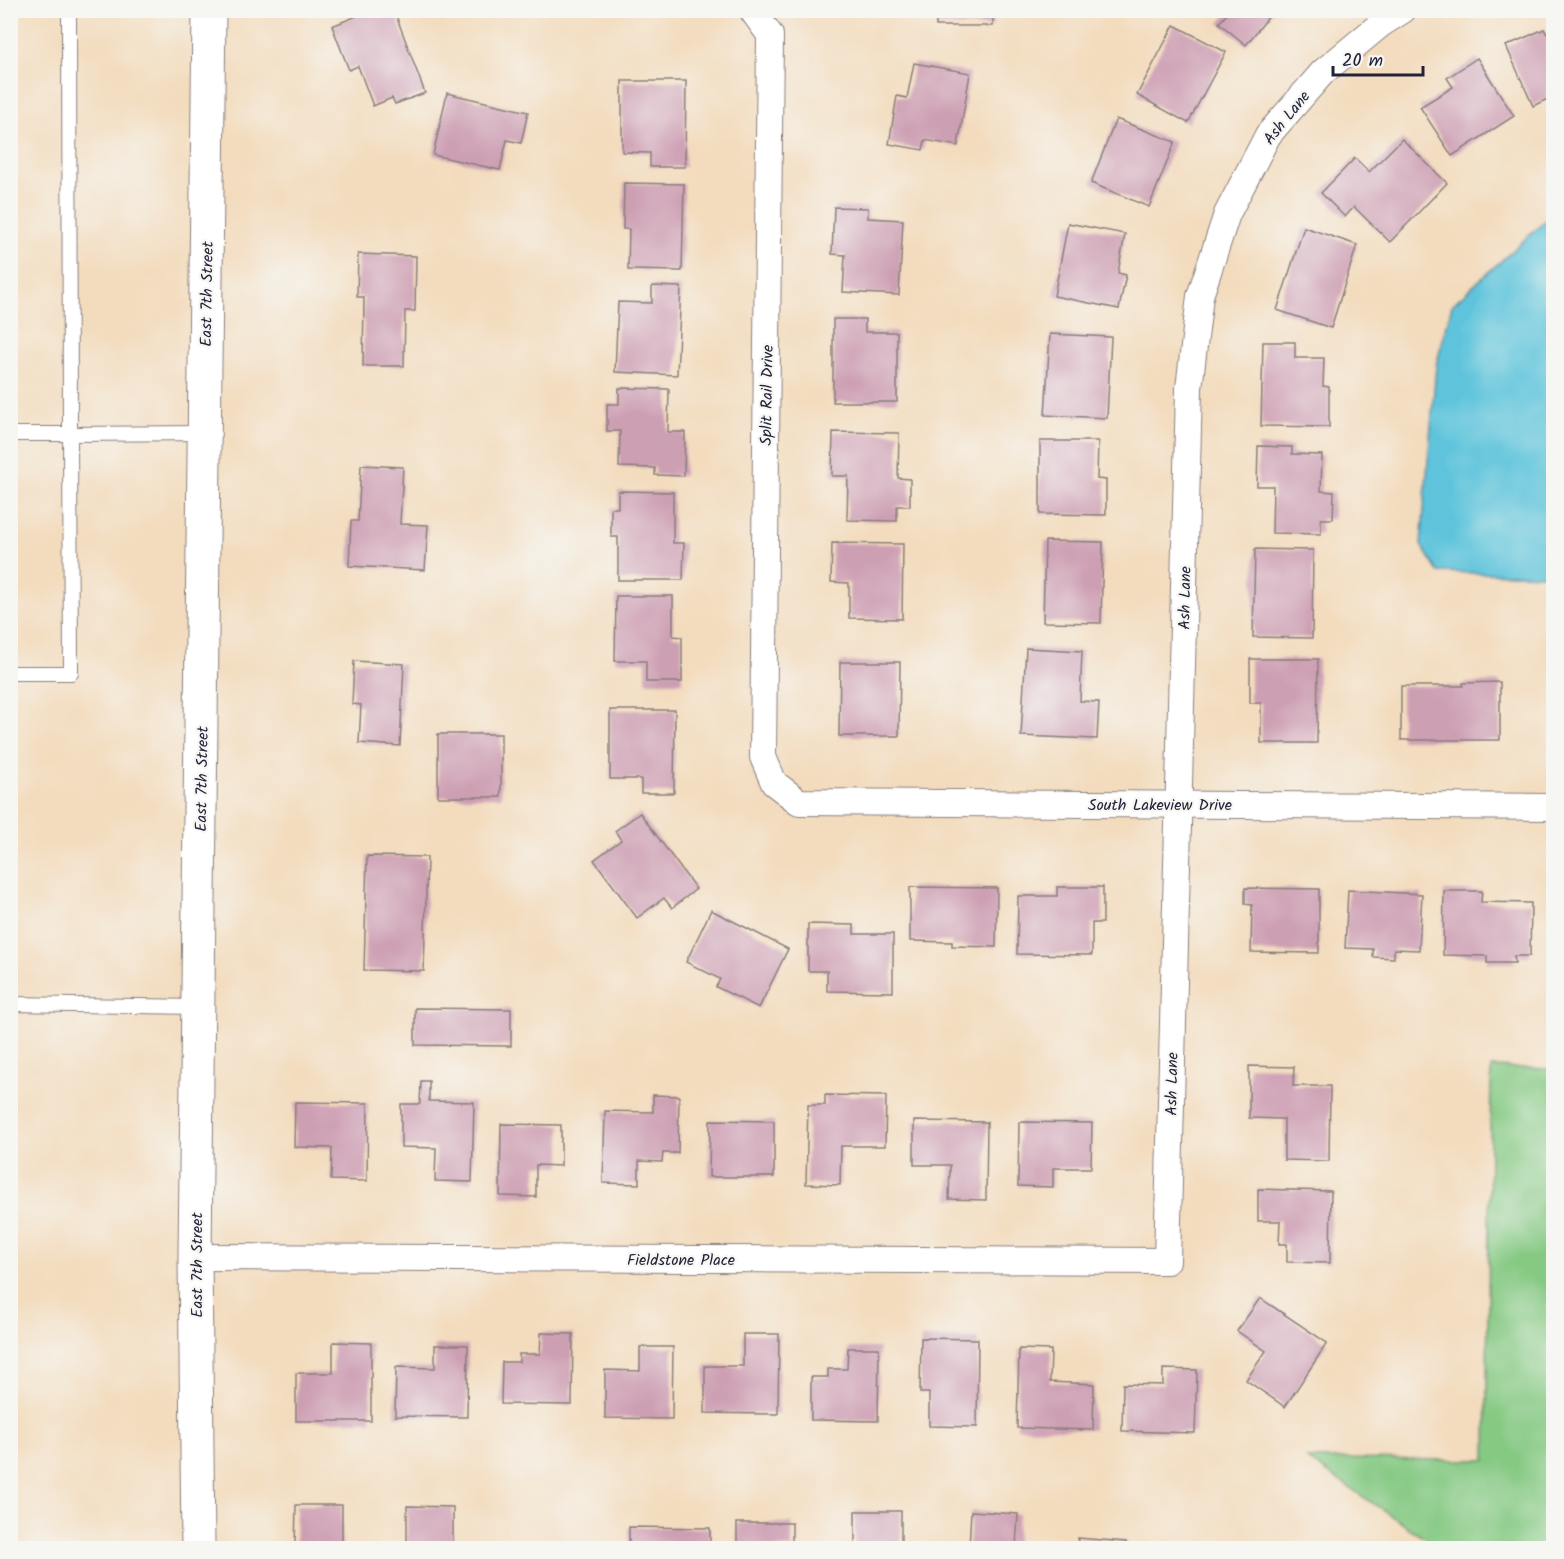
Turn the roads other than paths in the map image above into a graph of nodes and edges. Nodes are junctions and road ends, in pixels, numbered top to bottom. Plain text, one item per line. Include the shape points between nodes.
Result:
1 (69, 10) edge
2 (209, 10) edge
3 (752, 10) edge
4 (1402, 10) edge
5 (204, 433) junction
6 (10, 434) edge
7 (70, 434) junction
8 (10, 673) edge
9 (774, 783) joint
10 (1179, 804) junction
11 (1554, 807) edge
12 (10, 1004) edge
13 (198, 1007) junction
14 (195, 1257) junction
15 (1167, 1261) joint
16 (198, 1548) edge

1 - 7 lane
2 - 5 street, East 7th Street
3 - 9 street, Split Rail Drive via 770,35 763,757
4 - 10 street, Ash Lane via 1323,72 1268,135 1227,214 1200,296 1189,388
5 - 7 lane
5 - 13 street, East 7th Street
6 - 7 lane
7 - 8 lane via 71,673
9 - 10 street, South Lakeview Drive via 799,802
10 - 11 street, South Lakeview Drive
10 - 15 street, Ash Lane
12 - 13 lane
13 - 14 street, East 7th Street
14 - 15 street, Fieldstone Place
14 - 16 street, East 7th Street

